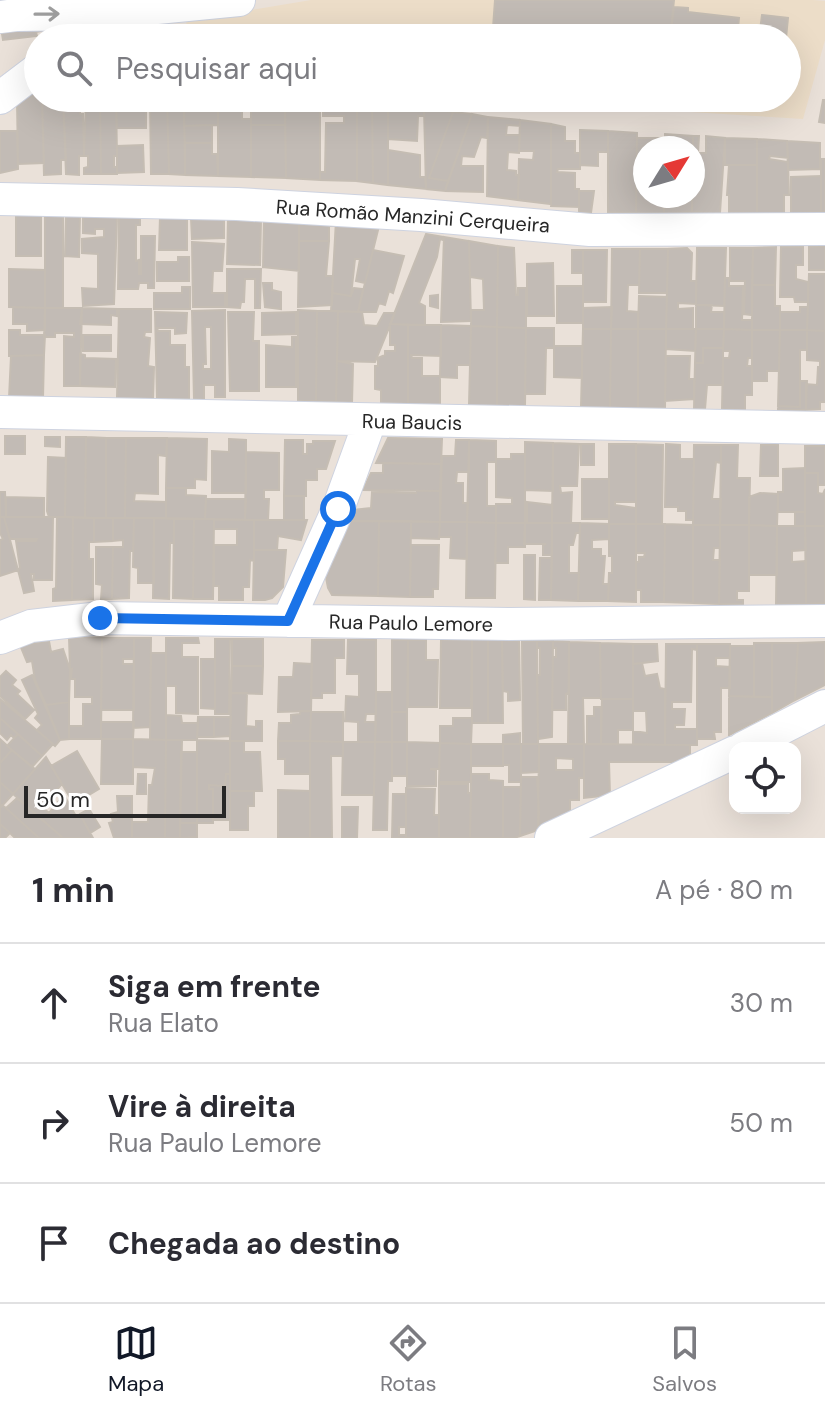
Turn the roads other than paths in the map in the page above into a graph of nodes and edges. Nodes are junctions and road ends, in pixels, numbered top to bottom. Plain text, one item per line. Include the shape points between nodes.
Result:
1 (239, 0) edge
2 (95, 14) junction
3 (0, 17) edge
4 (85, 24) edge
5 (24, 80) edge
6 (0, 98) edge
7 (0, 199) edge
8 (825, 229) edge
9 (0, 412) edge
10 (370, 421) junction
11 (825, 428) edge
12 (288, 621) junction
13 (825, 621) edge
14 (0, 638) edge
15 (825, 706) edge
16 (755, 742) edge
17 (729, 755) edge
18 (551, 838) edge

1 - 2 street
3 -> 2 street
2 - 4 street
5 - 6 street
7 - 8 street, Rua Romão Manzini Cerqueira via 237,204 590,230
9 - 10 street, Rua Baucis
10 - 11 street, Rua Baucis
10 - 12 street
12 - 13 street, Rua Paulo Lemore
12 - 14 street, Rua Paulo Lemore via 100,618 31,626
15 - 16 street
17 - 18 street

